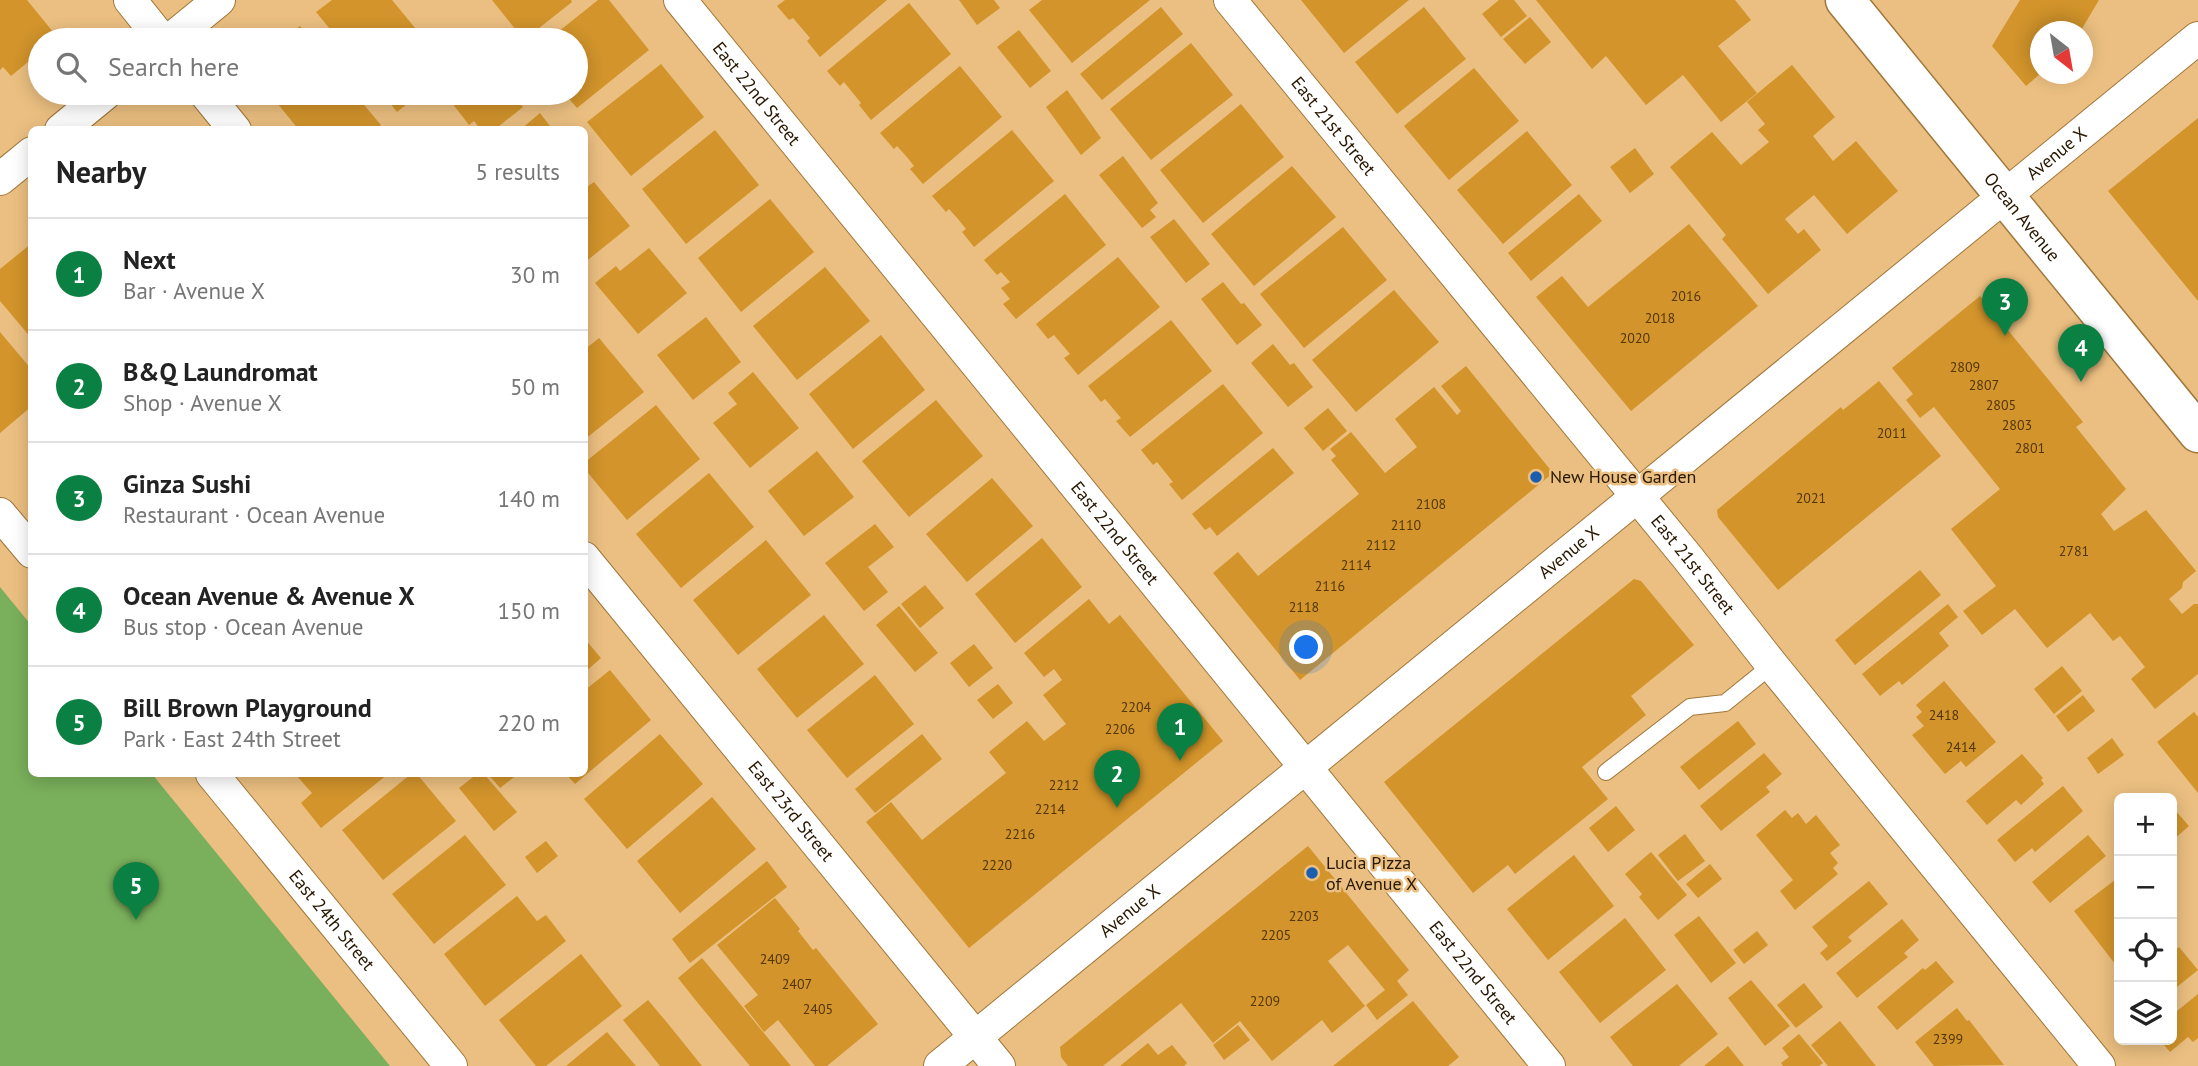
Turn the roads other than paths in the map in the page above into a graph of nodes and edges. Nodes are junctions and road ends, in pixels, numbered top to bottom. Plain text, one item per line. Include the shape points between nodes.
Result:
1 (130, 0) edge
2 (219, 0) edge
3 (680, 0) edge
4 (1230, 0) edge
5 (1845, 0) edge
6 (152, 28) edge
7 (185, 28) edge
8 (2198, 38) edge
9 (91, 105) edge
10 (215, 105) edge
11 (66, 126) edge
12 (232, 126) edge
13 (28, 156) edge
14 (0, 179) edge
15 (2005, 196) junction
16 (2198, 433) edge
17 (1637, 496) junction
18 (0, 514) edge
19 (28, 547) edge
20 (588, 563) edge
21 (1772, 665) junction
22 (1306, 767) junction
23 (1605, 772) dead end
24 (214, 777) edge
25 (975, 1037) junction
26 (451, 1066) edge
27 (940, 1066) edge
28 (999, 1066) edge
29 (1549, 1066) edge
30 (2099, 1066) edge

1 - 6 street
2 - 7 street
3 - 22 street, East 22nd Street
4 - 17 street, East 21st Street
5 - 15 main road, Ocean Avenue
8 - 15 street, Avenue X
9 - 11 street
10 - 12 street
13 - 14 street
15 - 16 main road, Ocean Avenue
15 - 17 street, Avenue X
17 - 21 street, East 21st Street
17 - 22 street, Avenue X
18 - 19 street
20 - 25 street, East 23rd Street
21 - 23 lane via 1725,703 1690,707
21 - 30 street, East 21st Street
22 - 25 street, Avenue X
22 - 29 street, East 22nd Street
24 - 26 street, East 24th Street
25 - 27 street, Avenue X
25 - 28 street, East 23rd Street

